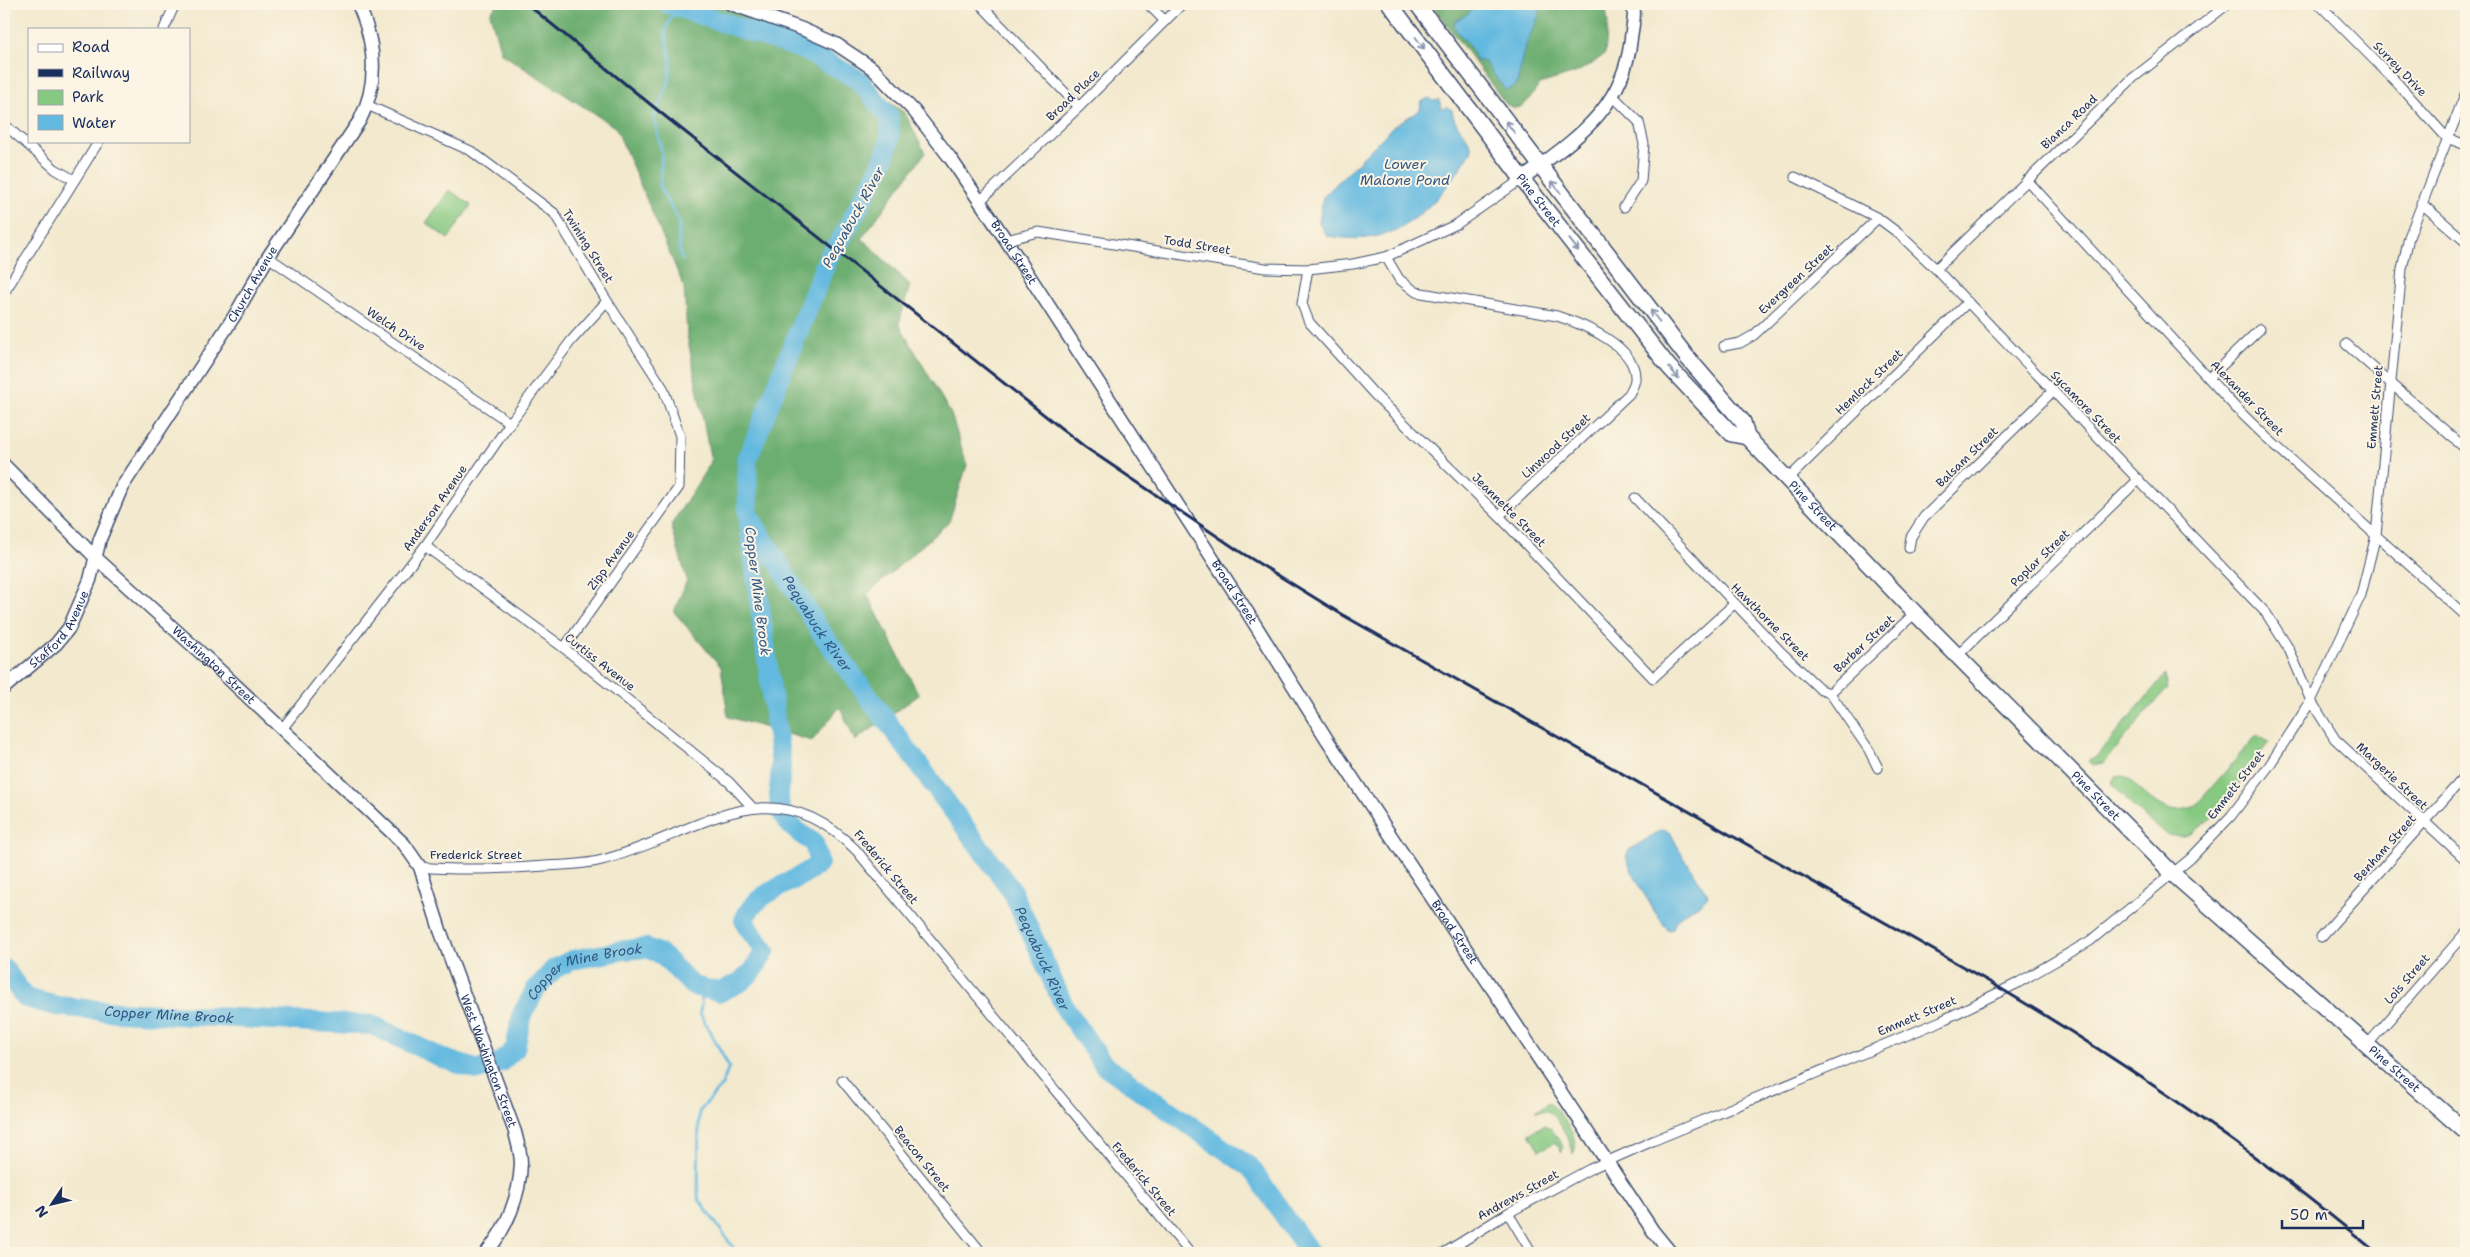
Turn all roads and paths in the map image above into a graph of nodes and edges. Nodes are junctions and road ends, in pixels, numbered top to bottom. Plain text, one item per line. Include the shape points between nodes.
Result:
1 (175, 4) edge
2 (358, 4) edge
3 (731, 4) edge
4 (980, 4) edge
5 (1148, 4) edge
6 (1182, 4) edge
7 (1390, 4) edge
8 (1417, 4) edge
9 (1633, 4) edge
10 (2228, 4) edge
11 (2319, 4) edge
12 (1165, 21) junction
13 (164, 28) edge
14 (2466, 92) edge
15 (1613, 96) junction
16 (367, 105) junction
17 (1080, 107) junction
18 (4, 124) edge
19 (2447, 138) junction
20 (98, 142) edge
21 (2466, 145) edge
22 (1540, 165) junction
23 (1795, 177) dead end
24 (1522, 179) junction
25 (74, 180) junction
26 (2027, 180) junction
27 (980, 201) junction
28 (2421, 203) junction
29 (1624, 207) dead end
30 (1878, 218) junction
31 (1006, 240) junction
32 (2466, 242) edge
33 (268, 257) junction
34 (1386, 257) junction
35 (1308, 269) junction
36 (1936, 269) junction
37 (4, 293) edge
38 (607, 301) junction
39 (1968, 302) junction
40 (2260, 329) dead end
41 (2346, 344) dead end
42 (1724, 346) dead end
43 (2209, 378) junction
44 (2390, 380) junction
45 (2053, 391) junction
46 (510, 422) junction
47 (1746, 438) junction
48 (2466, 449) edge
49 (4, 465) edge
50 (2139, 479) junction
51 (1787, 480) junction
52 (680, 487) joint
53 (1635, 498) dead end
54 (1499, 516) junction
55 (2376, 535) junction
56 (425, 546) junction
57 (1909, 548) dead end
58 (95, 557) junction
59 (1734, 604) junction
60 (1915, 613) junction
61 (2466, 616) edge
62 (564, 648) junction
63 (1958, 656) junction
64 (4, 688) edge
65 (1830, 693) junction
66 (2311, 702) junction
67 (282, 729) junction
68 (1878, 768) dead end
69 (2466, 775) edge
70 (752, 807) junction
71 (2424, 823) junction
72 (2466, 860) edge
73 (420, 867) junction
74 (2173, 874) junction
75 (2466, 932) edge
76 (2321, 937) dead end
77 (2368, 1044) junction
78 (842, 1080) dead end
79 (2466, 1132) edge
80 (1607, 1162) junction
81 (1508, 1213) junction
82 (486, 1253) edge
83 (982, 1253) edge
84 (1190, 1253) edge
85 (1444, 1253) edge
86 (1532, 1253) edge
87 (1671, 1253) edge

1 - 13 street
2 - 16 main road, Church Avenue via 368,27 374,55
3 - 27 main road, Broad Street via 819,36 872,68 914,111
4 - 17 street
5 - 12 street
6 - 12 street, Broad Place
7 -> 24 highway
22 -> 8 highway
9 - 15 main road, Pine Street via 1630,54 1624,76
10 - 26 street, Bianca Road via 2133,78
11 - 19 street, Surrey Drive
12 - 17 street, Broad Place
14 - 19 street, Emmett Street
15 - 22 main road, Pine Street via 1603,112
15 - 29 street via 1640,122 1644,144 1642,181
16 - 33 main road, Church Avenue
16 - 38 street, Twining Street via 466,148 545,205 562,224
17 - 27 street, Broad Place
18 - 25 street via 55,169
19 - 21 street, Surrey Drive
19 - 28 street, Emmett Street
20 - 25 street
22 - 24 main road, Pine Street
47 -> 22 highway, Pine Street via 1743,422 1686,356
23 - 30 street, Sycamore Street
24 - 34 street, Todd Street via 1457,224
24 -> 47 highway, Pine Street via 1692,393 1732,434
25 - 37 street
26 - 36 street, Bianca Road
26 - 43 street, Alexander Street
27 - 31 main road, Broad Street
28 - 32 street
28 - 44 street, Emmett Street via 2408,237 2402,270
30 - 36 street, Sycamore Street
30 - 42 street, Evergreen Street via 1754,335 1740,343
31 - 35 street, Todd Street via 1038,232 1264,268
31 - 80 main road, Broad Street via 1328,741
33 - 46 street, Welch Drive
33 - 58 main road, Church Avenue via 235,315 122,487
34 - 35 street, Todd Street
34 - 54 street, Linwood Street via 1399,279 1416,292 1557,316 1591,328 1619,348 1632,366 1635,380 1629,394
35 - 54 street, Jeannette Street via 1302,304 1309,322 1374,394
36 - 39 street, Sycamore Street
38 - 46 street, Anderson Avenue via 571,341
38 - 52 street, Twining Street via 663,388 680,436
39 - 45 street, Sycamore Street
39 - 51 street, Hemlock Street
40 - 43 street
41 - 44 street
43 - 55 street, Alexander Street via 2266,437
44 - 48 street
44 - 55 street, Emmett Street
45 - 50 street, Sycamore Street
45 - 57 street, Balsam Street via 1924,517 1911,537
46 - 56 street, Anderson Avenue
47 - 51 highway, Pine Street
49 - 58 main road, Washington Street
50 - 63 street, Poplar Street
50 - 66 street, Sycamore Street via 2266,613 2289,649
51 - 60 highway, Pine Street
52 - 62 street, Zipp Avenue
53 - 59 street, Hawthorne Street
54 - 59 street, Jeannette Street via 1653,678
55 - 61 street, Alexander Street
55 - 66 street, Emmett Street via 2362,595
56 - 62 street, Curtiss Avenue
56 - 67 street, Anderson Avenue
58 - 64 main road, Stafford Avenue via 90,580 69,628 56,644
58 - 67 main road, Washington Street
59 - 65 street, Hawthorne Street via 1821,690
60 - 63 highway, Pine Street
60 - 65 street, Barber Street
62 - 70 street, Curtiss Avenue via 729,782
63 - 74 highway, Pine Street
65 - 68 street, Hawthorne Street
66 - 71 street, Margerie Street via 2335,739
66 - 74 street, Emmett Street via 2269,766 2230,816
67 - 73 main road, Washington Street via 404,844
69 - 71 street, Benham Street
70 - 73 street, Frederick Street via 601,860 500,869
70 - 84 street, Frederick Street via 792,809 837,830
71 - 72 street, Margerie Street
71 - 76 street, Benham Street
73 - 82 main road, West Washington Street via 515,1132 521,1162 517,1196 499,1238
74 - 77 highway, Pine Street
74 - 80 street, Emmett Street via 2090,941 2010,987 1941,1021
75 - 77 street, Lois Street
77 - 79 highway, Pine Street
78 - 83 street, Beacon Street
80 - 81 street, Andrews Street
80 - 87 main road, Broad Street
81 - 85 street, Andrews Street
81 - 86 street

